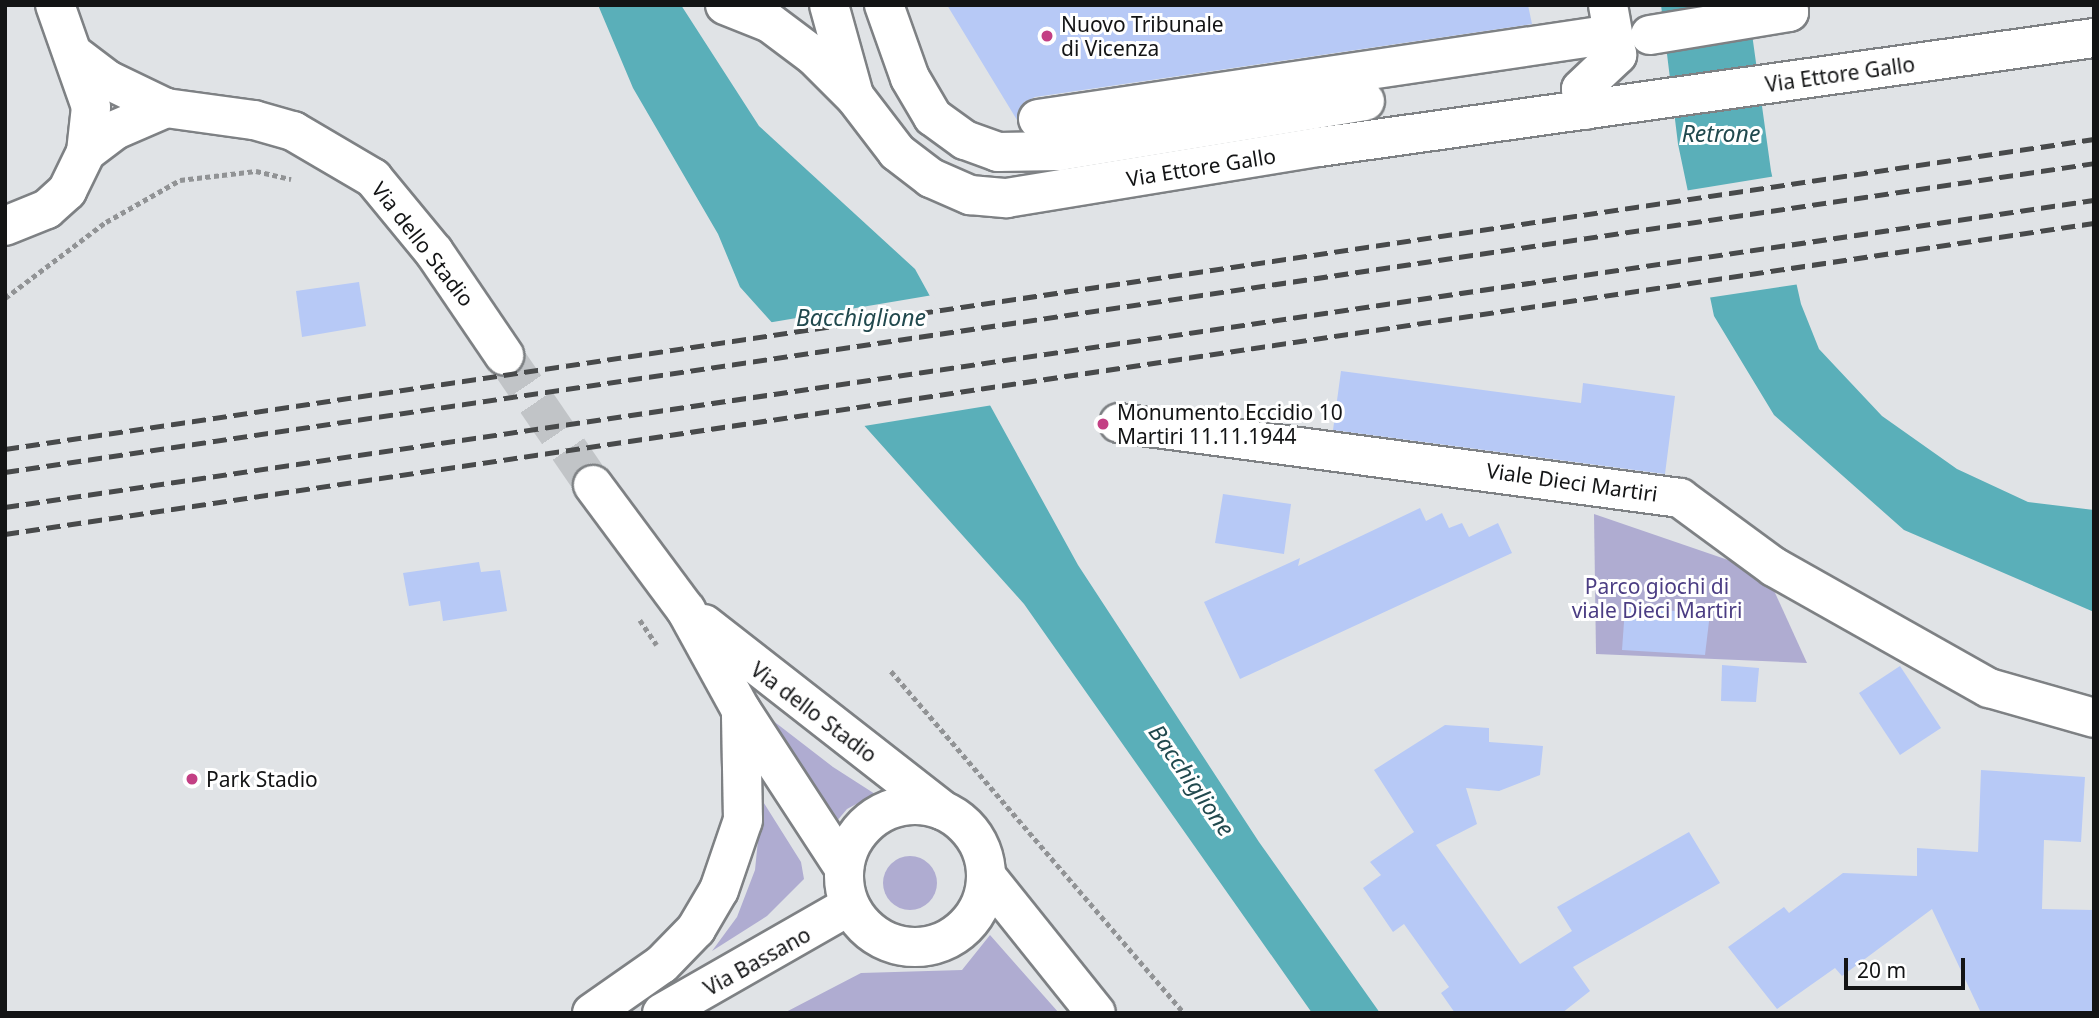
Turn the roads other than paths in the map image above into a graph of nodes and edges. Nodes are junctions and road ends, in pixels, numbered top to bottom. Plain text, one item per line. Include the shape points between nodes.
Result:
1 (724, 5) edge
2 (829, 5) edge
3 (884, 5) edge
4 (1773, 11) edge
5 (68, 24) edge
6 (1622, 32) edge
7 (2094, 38) edge
8 (855, 97) junction
9 (1365, 101) dead end
10 (166, 108) junction
11 (1585, 110) junction
12 (1038, 119) dead end
13 (86, 152) junction
14 (5, 226) edge
15 (505, 355) tunnel mouth
16 (1119, 423) dead end
17 (593, 485) tunnel mouth
18 (686, 610) junction
19 (741, 710) junction
20 (2094, 719) edge
21 (943, 811) junction
22 (844, 868) junction
23 (987, 877) junction
24 (849, 906) junction
25 (592, 1013) edge
26 (662, 1013) edge
27 (1096, 1013) edge

1 - 8 main road, Via Ettore Gallo via 770,23
2 - 8 main road, Via Ettore Gallo
3 - 9 main road via 910,78 933,117 965,140 998,152 1060,151
4 - 6 main road
5 - 10 main road, Via dello Stadio via 108,80
5 - 13 main road via 91,107
6 - 11 main road via 1581,89
6 - 12 main road
7 - 11 main road, Via Ettore Gallo
8 - 11 main road, Via Ettore Gallo via 897,152 930,178 970,195 1007,198
10 - 13 main road via 115,130
10 - 15 main road, Via dello Stadio via 254,120 293,131 373,178 434,252
13 - 14 main road via 66,191 47,209
16 - 20 main road, Viale Dieci Martiri via 1681,498 1774,567 1989,688
17 - 18 main road, Via dello Stadio
18 - 19 main road, Via dello Stadio
18 - 21 main road, Via dello Stadio
19 - 22 main road, Via dello Stadio
19 - 25 main road via 743,820 719,890 696,929 662,964
21 - 22 main road via 903,805 884,812 854,839
21 - 23 main road, Via dello Stadio via 974,837
22 - 24 main road, Via dello Stadio
23 - 24 main road via 976,914 946,941 926,946 886,942 869,931
23 - 27 main road, Via dello Stadio
24 - 26 main road, Via Bassano

